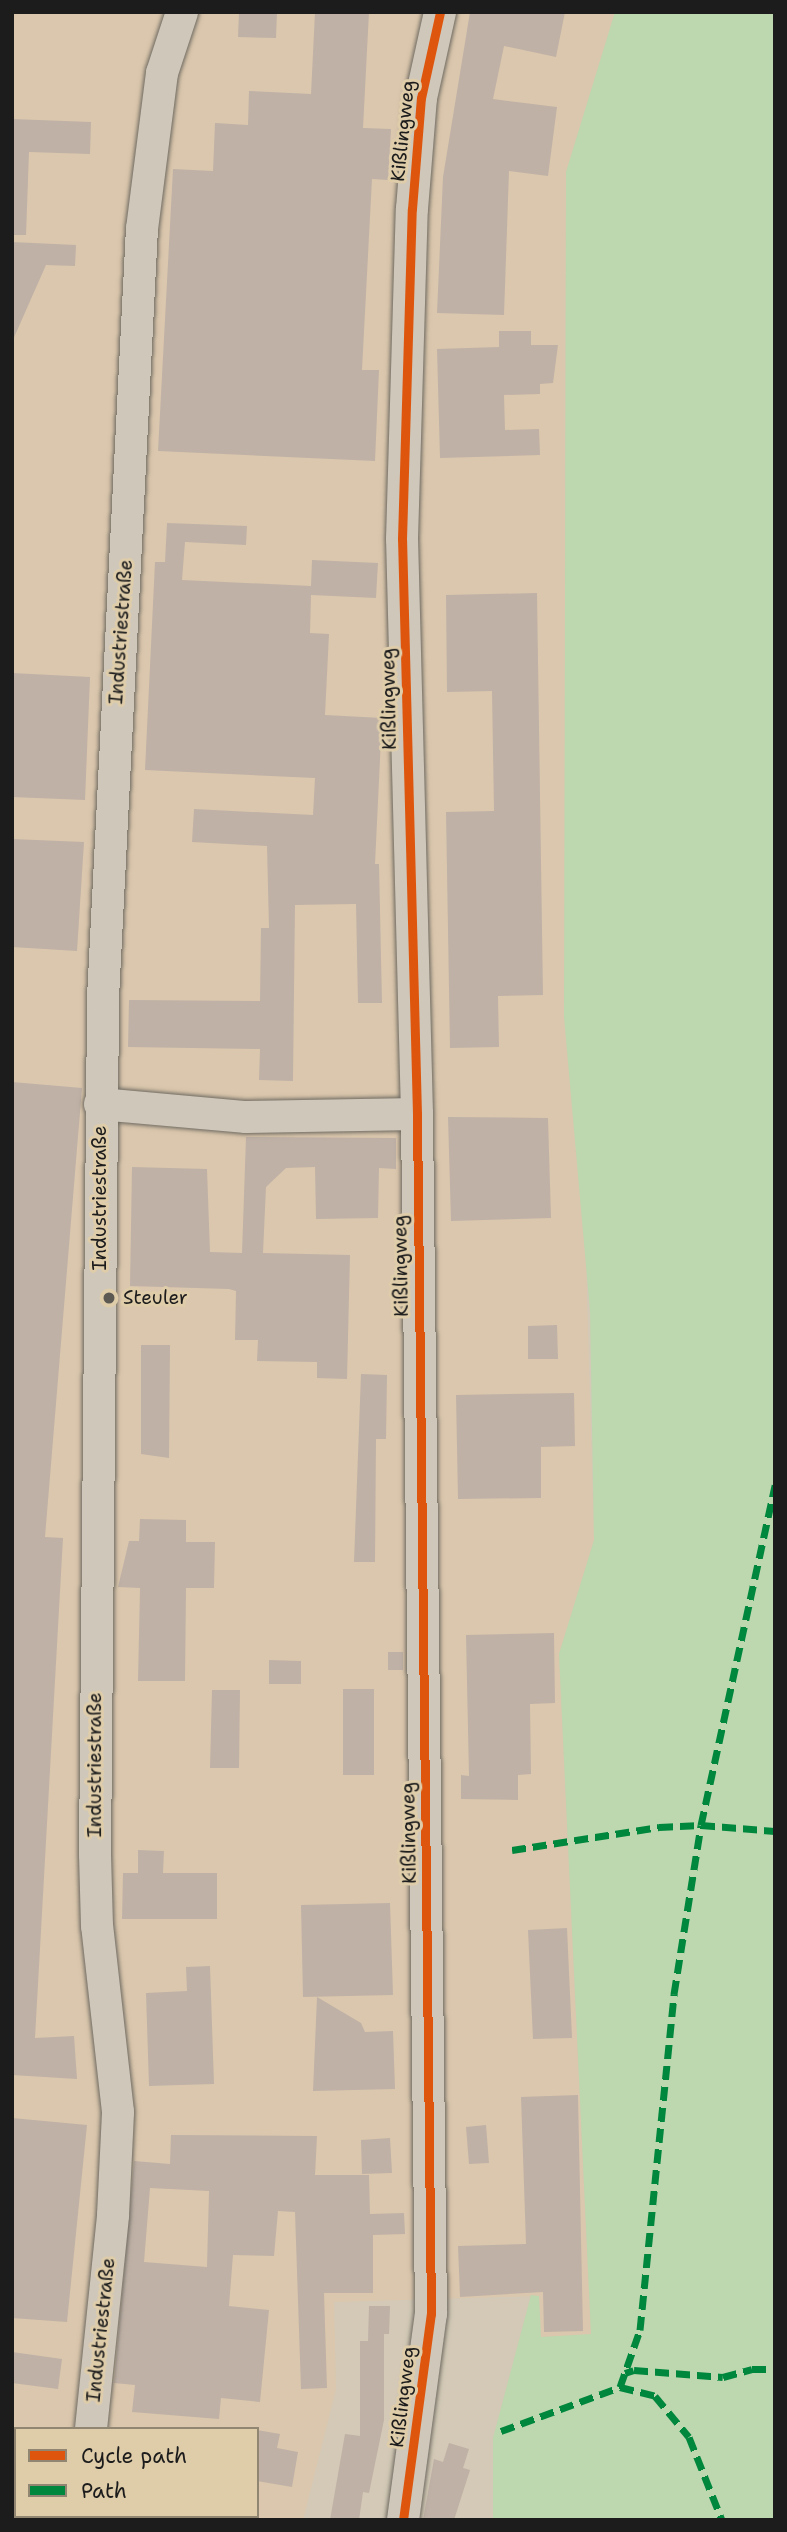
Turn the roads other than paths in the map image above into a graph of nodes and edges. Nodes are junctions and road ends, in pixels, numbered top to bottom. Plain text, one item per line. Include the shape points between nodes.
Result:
1 (182, 12) edge
2 (440, 12) edge
3 (100, 1104) junction
4 (417, 1114) junction
5 (91, 2427) edge
6 (403, 2520) edge

1 - 3 street, Industriestraße via 162,73 142,229 134,457 115,703
2 - 4 street, Kißlingweg via 421,98 412,209 402,539
3 - 4 street via 246,1117
3 - 5 street, Industriestraße via 95,1854 97,1926 118,2112 113,2215
4 - 6 street, Kißlingweg via 431,2314

